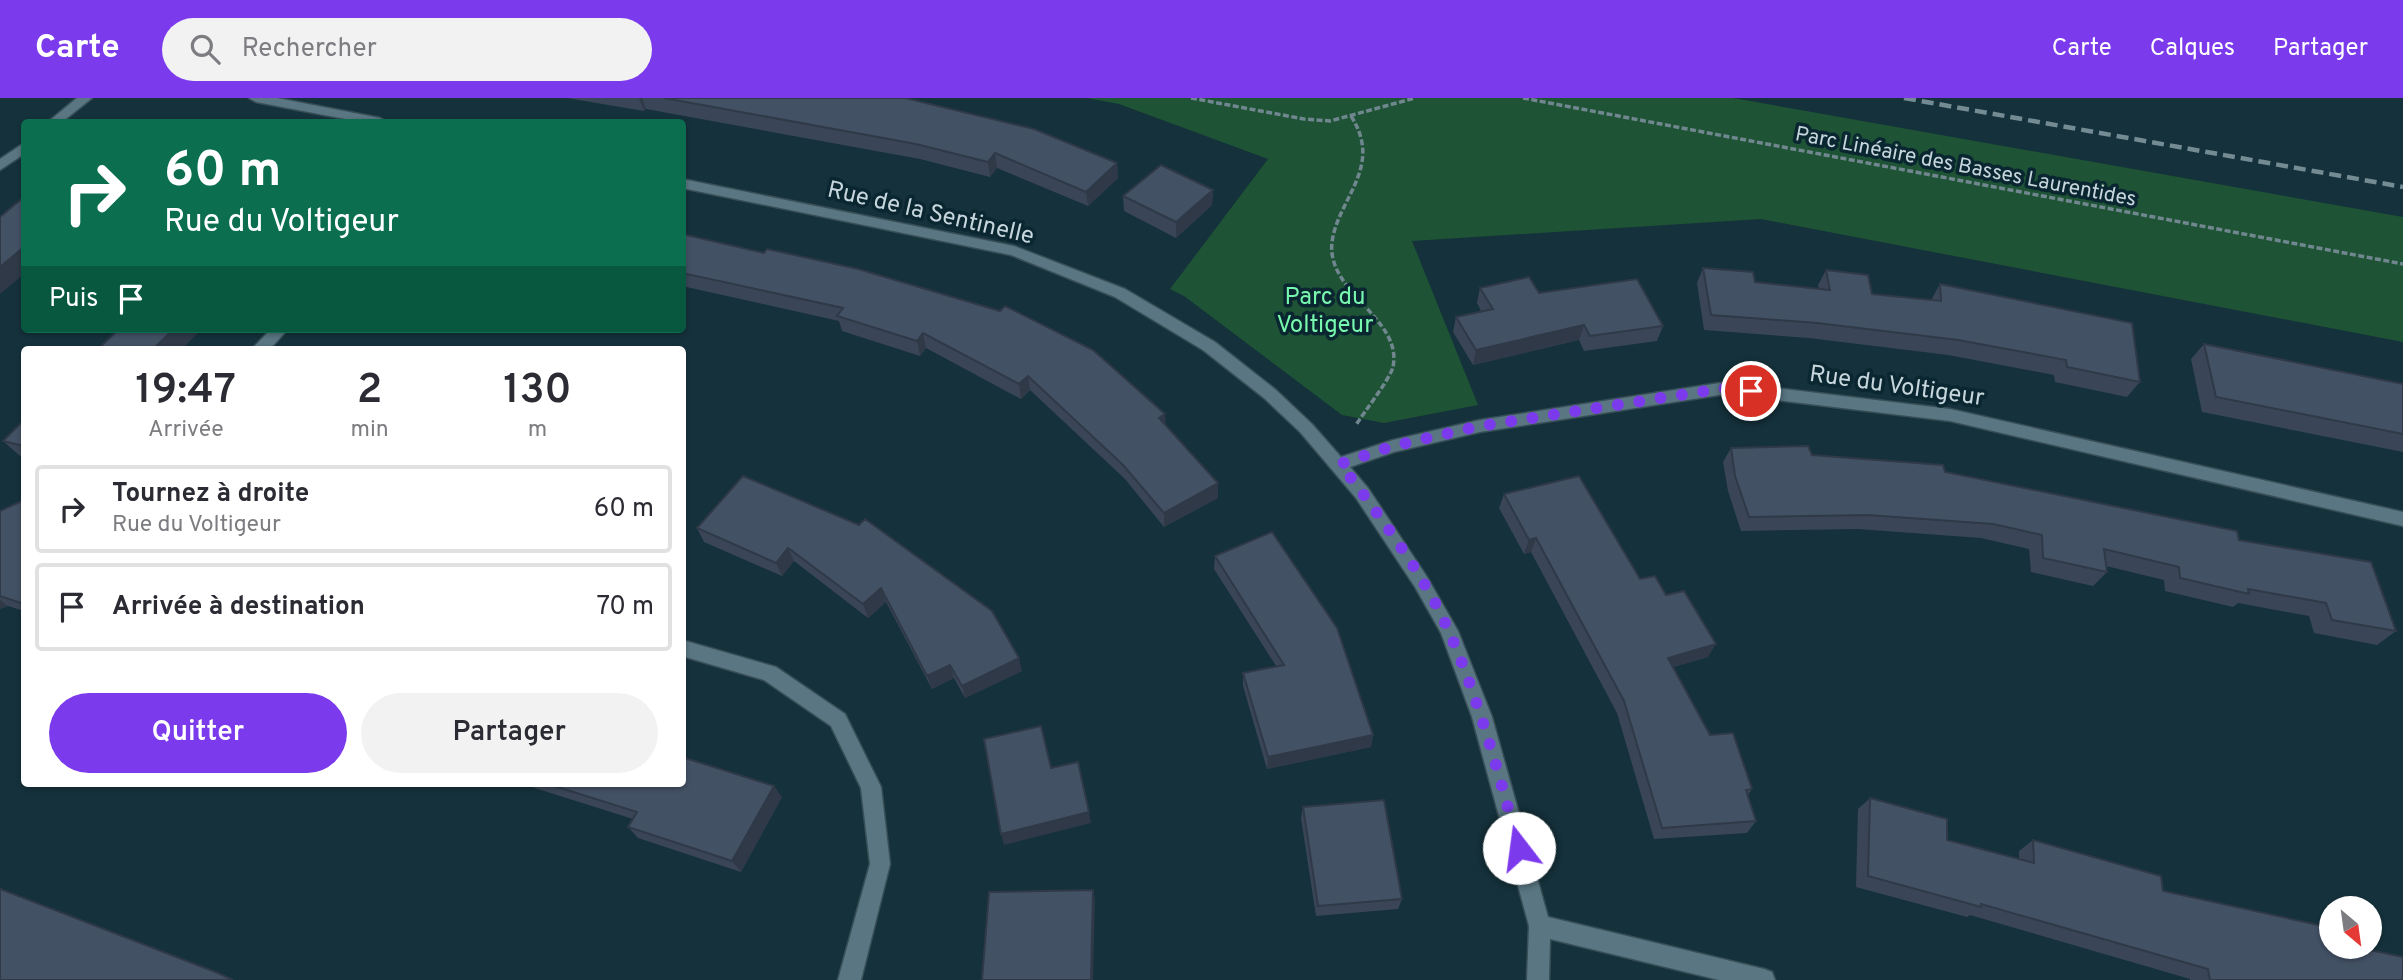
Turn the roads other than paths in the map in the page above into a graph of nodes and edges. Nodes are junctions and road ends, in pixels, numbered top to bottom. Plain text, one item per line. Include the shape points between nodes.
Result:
1 (85, 98) edge
2 (256, 98) edge
3 (58, 119) edge
4 (364, 119) edge
5 (21, 148) edge
6 (0, 166) edge
7 (686, 184) edge
8 (276, 333) edge
9 (264, 346) edge
10 (1340, 464) junction
11 (2403, 519) edge
12 (686, 649) edge
13 (1541, 926) junction
14 (849, 980) edge
15 (1538, 980) edge
16 (1764, 980) edge

1 - 3 street
2 - 4 street
5 - 6 street
7 - 10 street, Rue de la Sentinelle via 1014,251 1120,293 1209,346 1270,394
8 - 9 street
10 - 11 street, Rue du Voltigeur via 1480,426 1726,388 1950,415
10 - 13 street, Rue de la Sentinelle via 1385,525 1449,632 1482,717
12 - 14 street via 769,674 838,720 871,787 880,864
13 - 15 street, Rue de la Sentinelle
13 - 16 street

